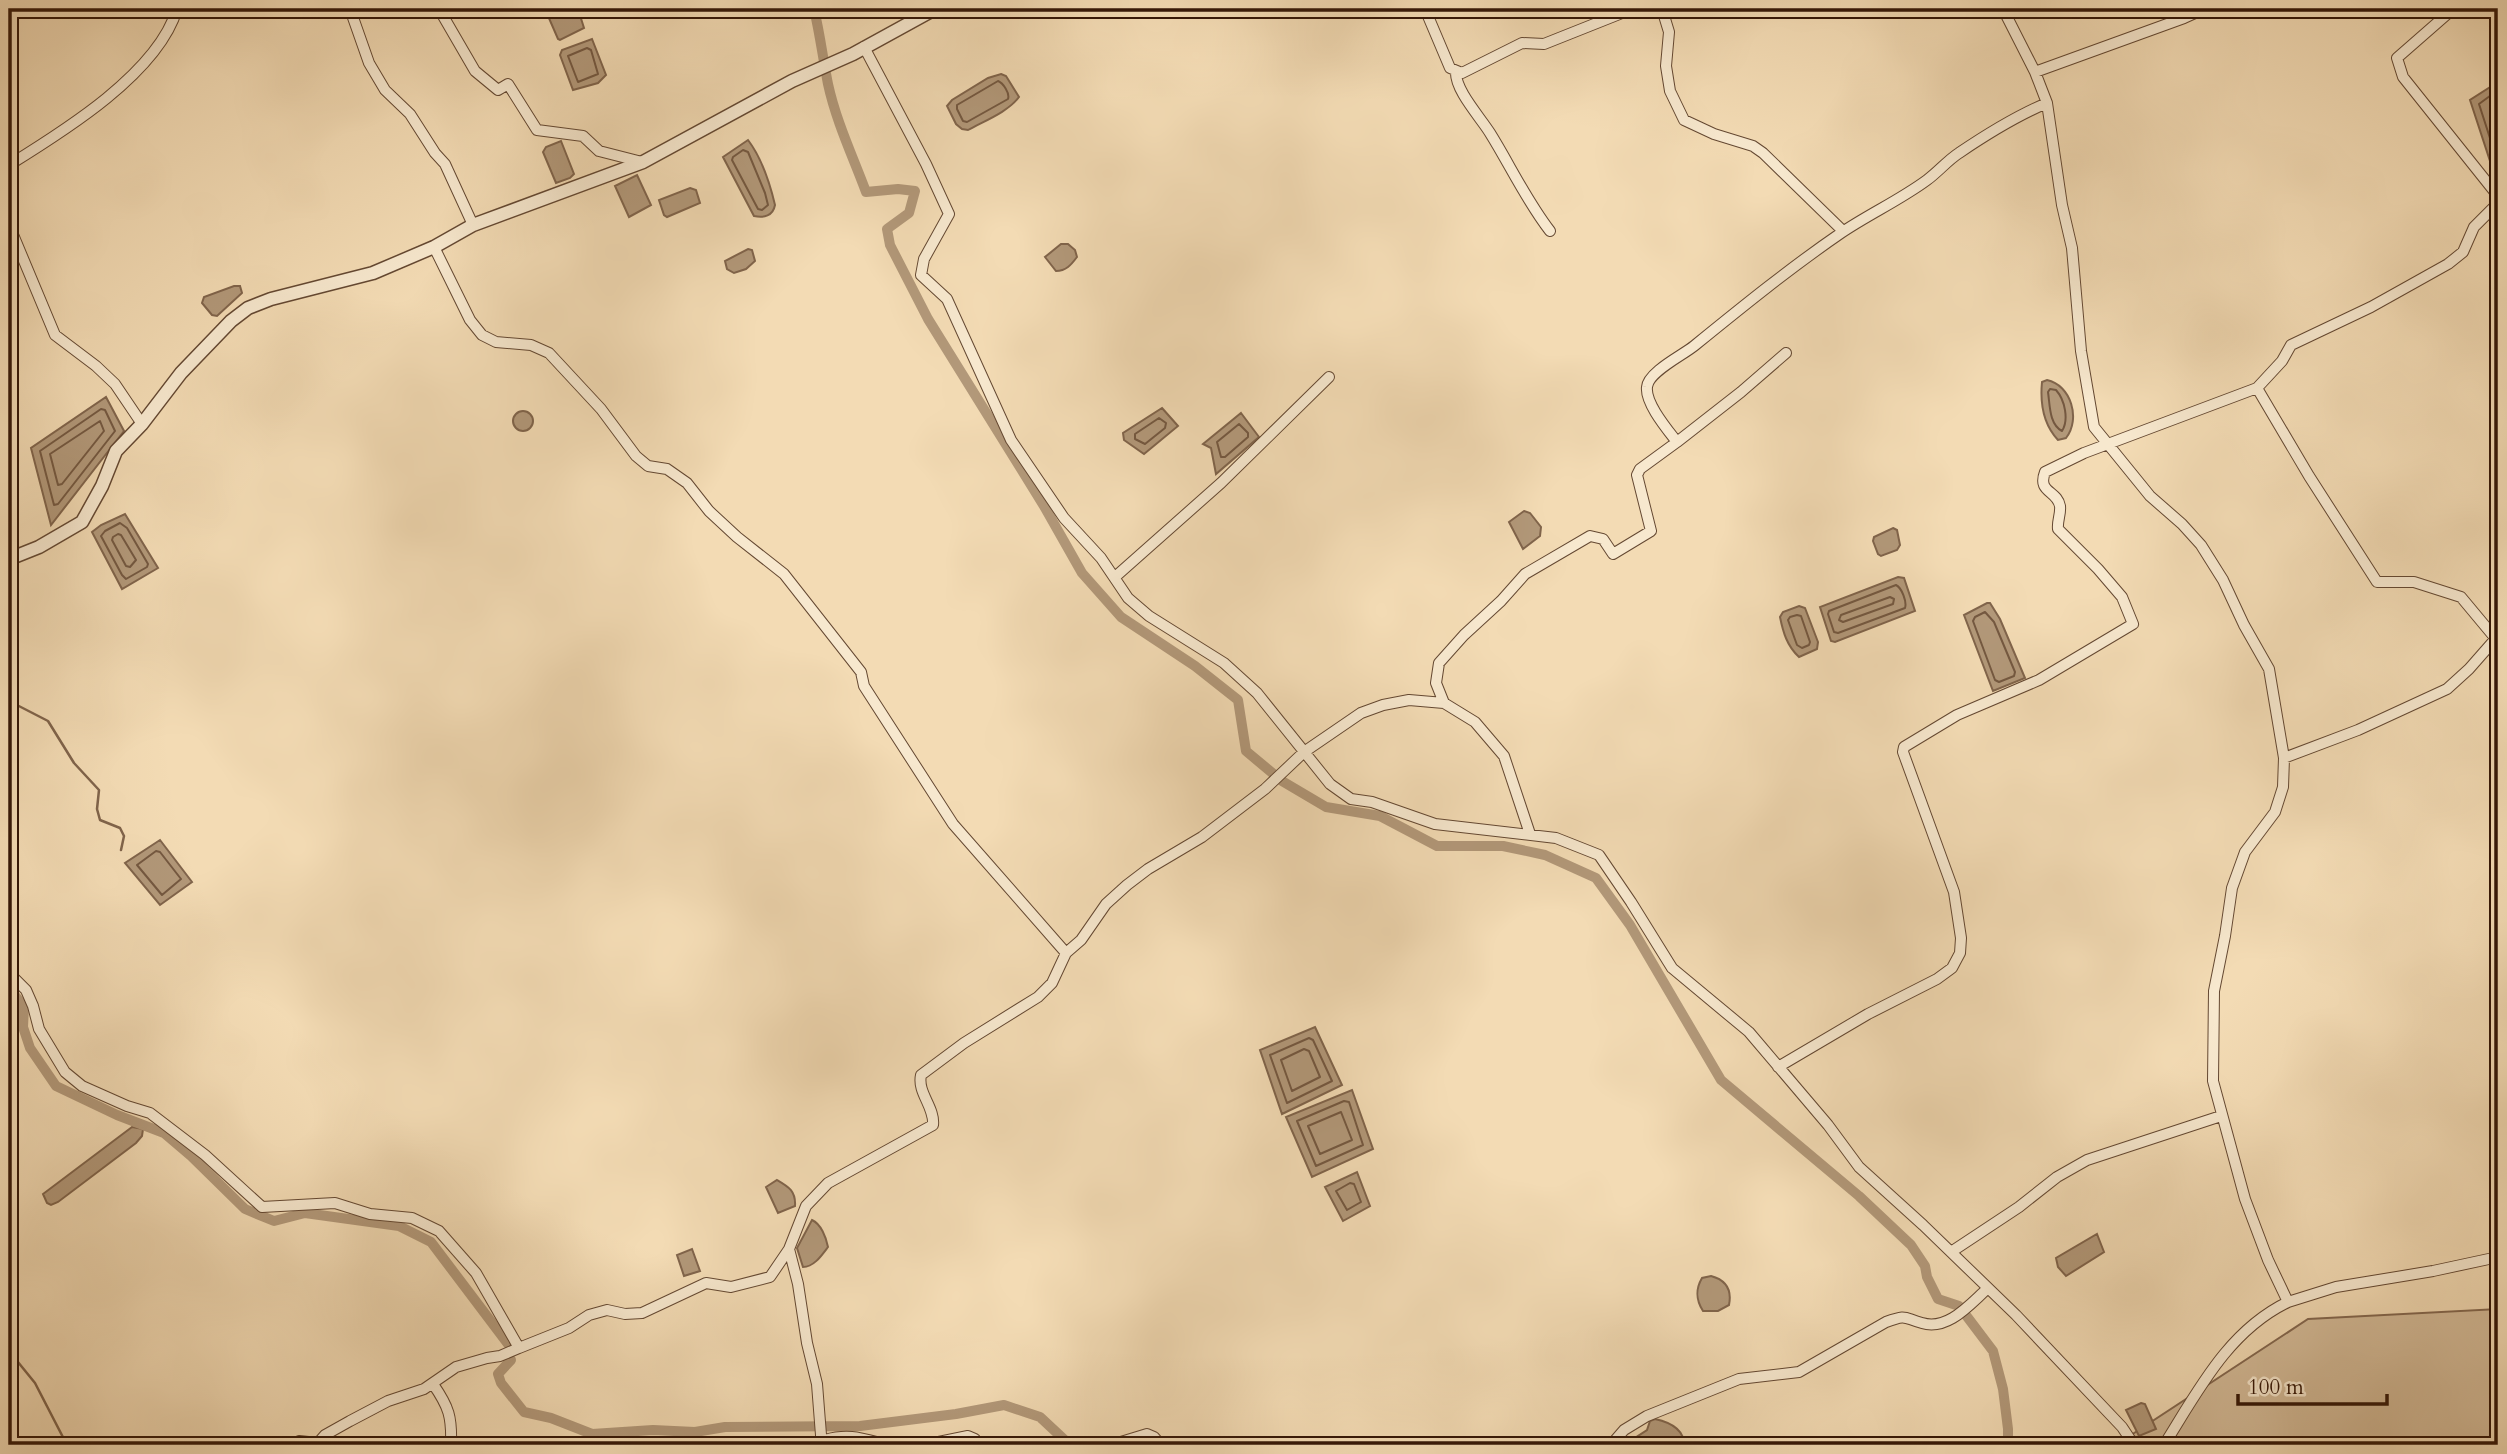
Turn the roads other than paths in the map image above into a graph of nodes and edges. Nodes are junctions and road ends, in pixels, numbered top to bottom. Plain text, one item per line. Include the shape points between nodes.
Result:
1 (177, 9) edge
2 (350, 9) edge
3 (439, 9) edge
4 (935, 9) edge
5 (1425, 9) edge
6 (1632, 9) edge
7 (1662, 9) edge
8 (2003, 9) edge
9 (2204, 9) edge
10 (2453, 9) edge
11 (858, 51) junction
12 (1456, 72) junction
13 (2035, 72) junction
14 (2047, 103) junction
15 (643, 162) junction
16 (9, 165) edge
17 (2498, 196) edge
18 (9, 225) edge
19 (473, 225) junction
20 (1550, 231) dead end
21 (1843, 231) junction
22 (434, 247) junction
23 (1786, 353) dead end
24 (1329, 377) dead end
25 (2257, 387) junction
26 (142, 424) junction
27 (1677, 442) junction
28 (2109, 445) junction
29 (9, 559) edge
30 (1115, 577) junction
31 (2497, 638) edge
32 (1444, 703) junction
33 (1304, 752) junction
34 (2284, 758) junction
35 (1530, 834) junction
36 (1066, 953) junction
37 (9, 973) edge
38 (1778, 1067) junction
39 (2221, 1116) junction
40 (789, 1249) junction
41 (1951, 1252) junction
42 (2498, 1258) edge
43 (1987, 1289) junction
44 (2288, 1302) junction
45 (519, 1348) junction
46 (433, 1384) junction
47 (826, 1442) edge
48 (291, 1445) edge
49 (451, 1445) edge
50 (888, 1445) edge
51 (924, 1445) edge
52 (977, 1445) edge
53 (1111, 1445) edge
54 (1161, 1445) edge
55 (1287, 1445) edge
56 (1298, 1445) edge
57 (1611, 1445) edge
58 (2134, 1445) edge
59 (2164, 1445) edge

1 - 16 street via 172,27 105,101
2 - 19 street via 369,63 445,164
3 - 15 street via 475,71 498,90 508,84 537,130 583,136 599,151
4 - 11 street
5 - 12 street via 1450,68
6 - 12 street via 1544,44 1522,43 1470,70
7 - 21 street via 1669,32 1666,66 1670,91 1684,120 1753,146
8 - 13 street
9 - 13 street
10 - 17 street via 2397,58 2403,78
11 - 15 street via 792,81
11 - 30 street via 926,164 949,214 924,259 921,275 947,299 1011,440 1064,517
12 - 20 street via 1465,96
13 - 14 street
14 - 21 street via 1958,153 1884,209
14 - 28 street via 2072,248 2081,351 2094,427
15 - 19 street
17 - 25 street via 2463,252 2438,271 2291,345
18 - 26 street via 55,335 115,384
19 - 22 street
21 - 27 street via 1651,376 1647,387 1651,400
22 - 26 street via 373,273 247,308 181,373
22 - 36 street via 482,335 549,353 601,409 636,456 687,483 727,528 784,574 861,672 864,687 953,824
23 - 27 street
24 - 30 street via 1221,483
25 - 28 street
25 - 31 street via 2377,582 2414,582 2461,597
26 - 29 street via 116,451 82,523
27 - 32 street via 1637,475 1651,531 1613,554 1603,539 1590,536 1525,574 1439,663 1436,683
28 - 34 street via 2150,496 2201,545 2223,580 2269,669
28 - 38 street via 2045,472 2042,479 2044,488 2058,500 2058,529 2122,597 2133,624 2039,680 1956,715 1904,747 1954,892 1960,953 1952,968 1937,979
30 - 33 street via 1128,598 1149,616 1224,663 1257,693
31 - 34 street via 2446,689
32 - 33 street via 1409,700 1383,705 1361,713
32 - 35 street via 1475,722 1504,756
33 - 35 street via 1330,784 1351,799 1435,824
33 - 36 street via 1202,837 1127,885
34 - 39 street via 2283,787 2275,813 2245,852 2232,888 2214,990 2213,1081
35 - 38 street via 1556,838 1599,855 1672,968 1749,1032
36 - 40 street via 1052,983 1038,996 921,1075 919,1084 934,1117 933,1125 828,1183 806,1206
37 - 45 street via 26,990 39,1029 65,1072 82,1086 150,1113 205,1155 262,1208 335,1203 370,1214 412,1218 439,1231 475,1273
38 - 41 street via 1859,1167
39 - 41 street via 2087,1160
39 - 44 street via 2245,1199
40 - 45 street via 770,1277 731,1287 706,1283 642,1312 607,1310 589,1315
40 - 47 street via 817,1384 821,1435
41 - 43 street
42 - 44 street via 2336,1287
43 - 57 street via 1958,1316 1931,1325 1899,1317 1798,1371 1739,1379 1647,1416 1624,1430
43 - 58 street via 2122,1427
44 - 59 street via 2233,1341
45 - 46 street via 456,1367
46 - 48 street via 349,1420 318,1443
46 - 49 street via 449,1411
47 - 50 street via 841,1435
51 - 52 street via 968,1436 975,1438
53 - 54 street via 1147,1434
55 - 56 street

